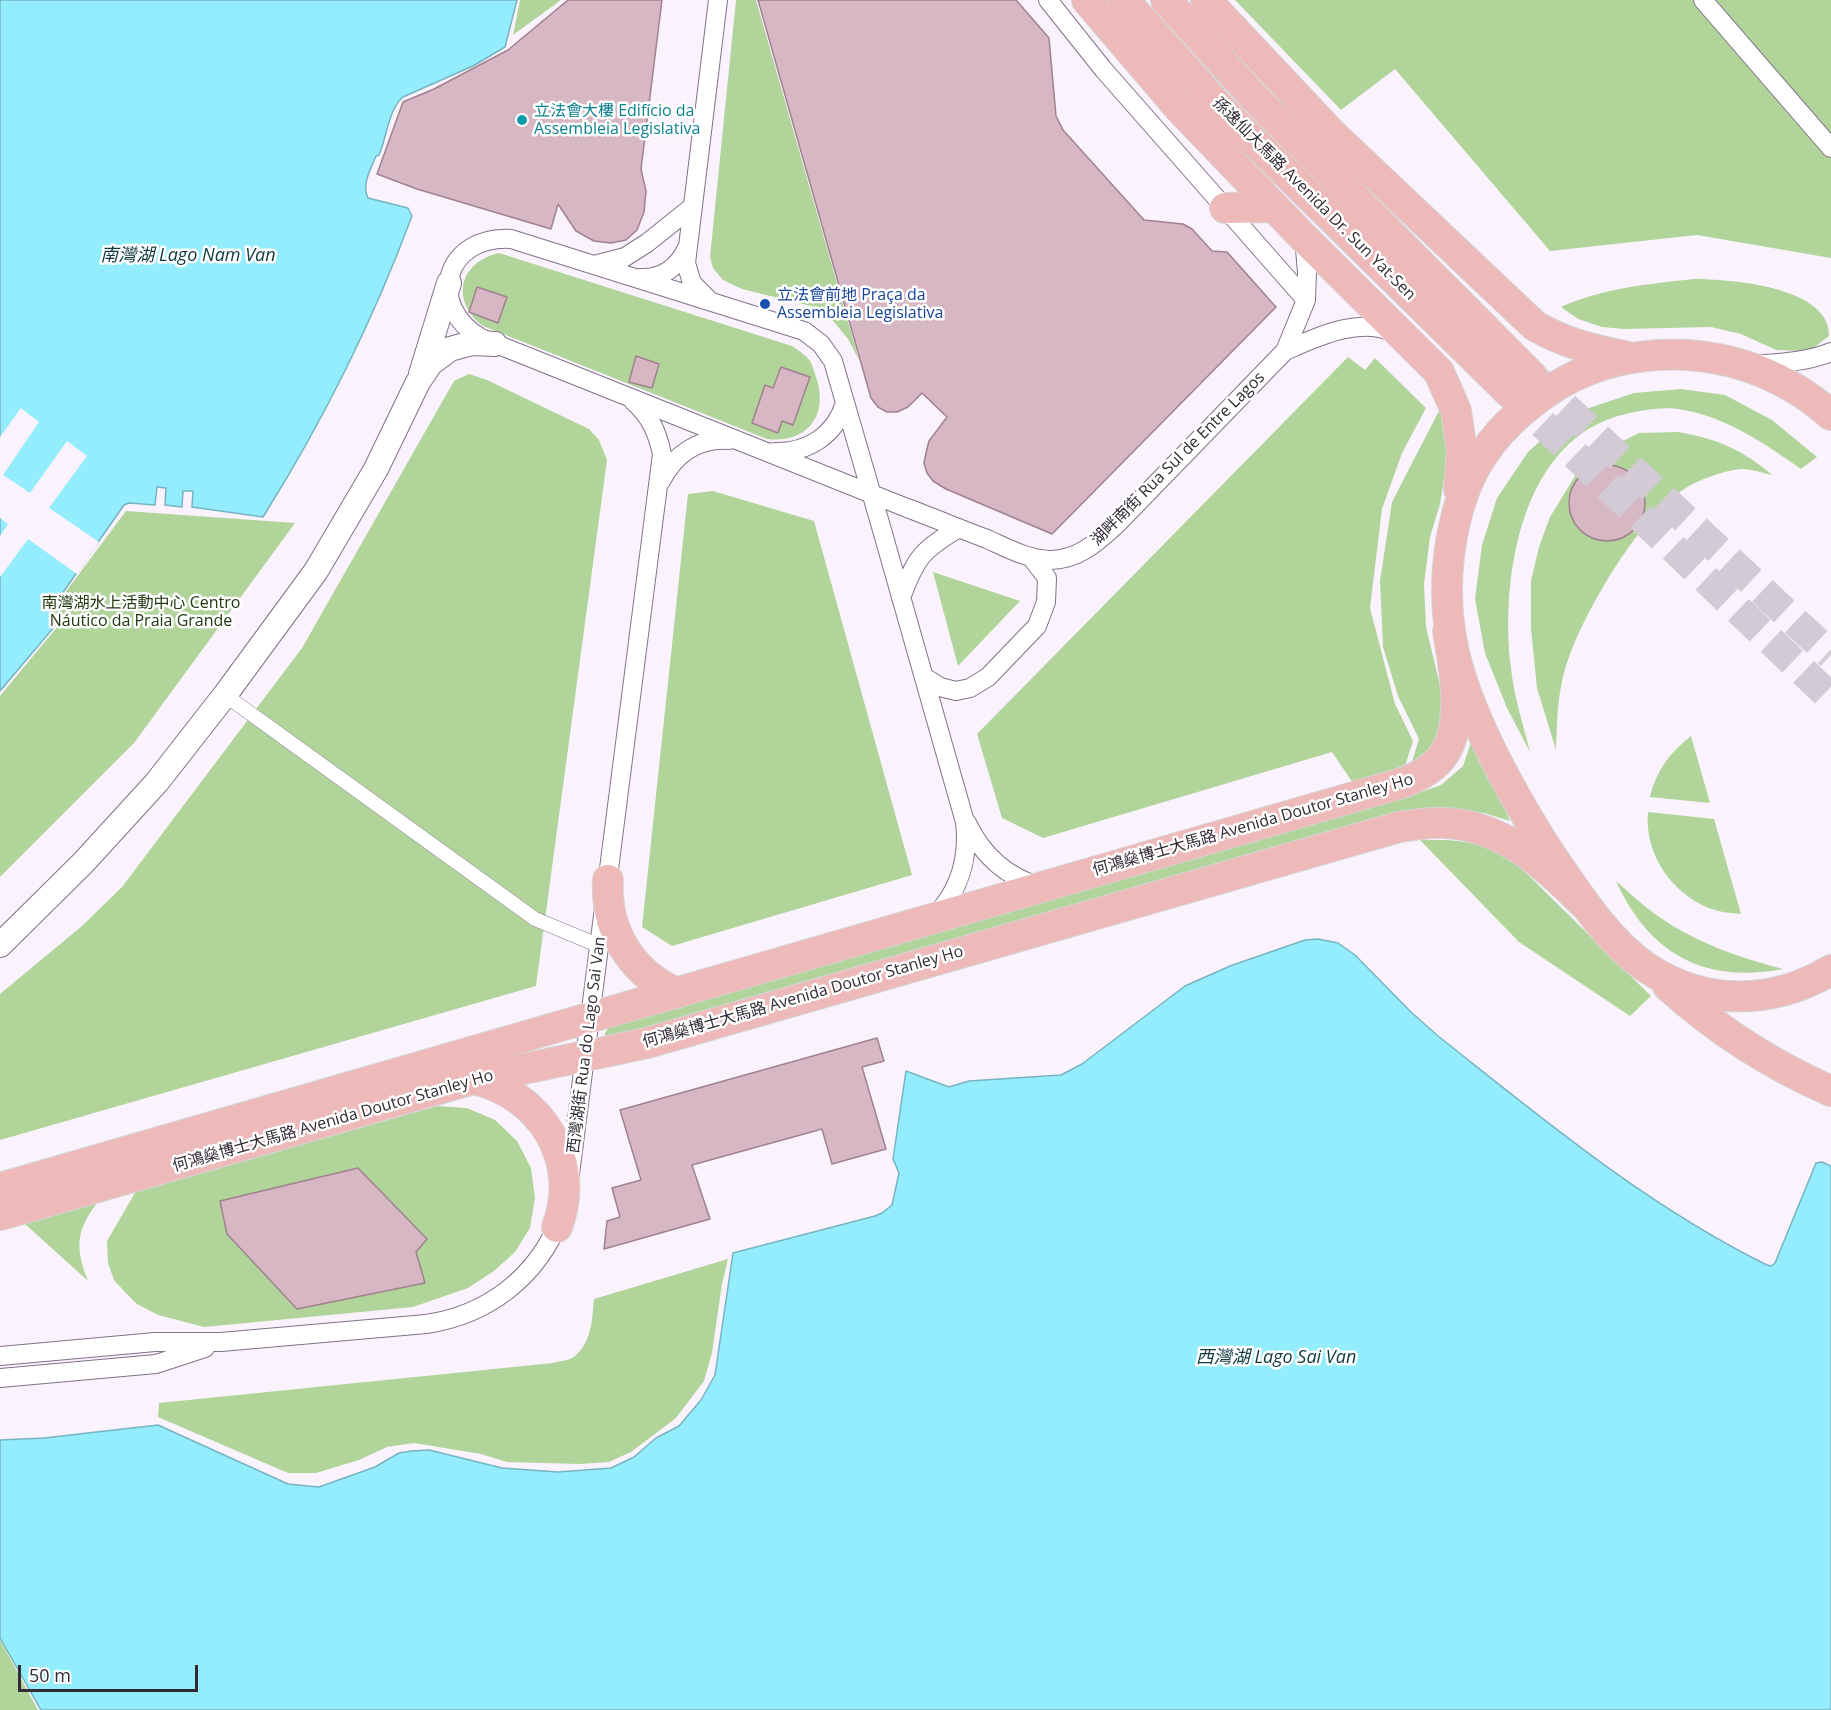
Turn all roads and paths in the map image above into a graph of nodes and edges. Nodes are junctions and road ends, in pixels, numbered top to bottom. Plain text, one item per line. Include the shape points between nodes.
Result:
1 (718, 0) edge
2 (1048, 0) edge
3 (1087, 0) edge
4 (1124, 0) edge
5 (1166, 0) edge
6 (1206, 0) edge
7 (1706, 3) edge
8 (1831, 148) edge
9 (692, 207) junction
10 (1274, 207) junction
11 (1225, 208) junction
12 (1301, 235) junction
13 (688, 245) junction
14 (594, 265) junction
15 (630, 277) junction
16 (449, 283) junction
17 (1306, 300) junction
18 (720, 305) junction
19 (1407, 339) junction
20 (495, 344) junction
21 (1285, 351) junction
22 (1831, 352) edge
23 (1631, 358) junction
24 (1749, 366) junction
25 (418, 382) junction
26 (628, 397) junction
27 (845, 404) junction
28 (1831, 415) edge
29 (758, 448) junction
30 (657, 488) junction
31 (871, 493) junction
32 (1458, 507) junction
33 (959, 528) junction
34 (1031, 557) junction
35 (901, 598) junction
36 (1448, 631) junction
37 (924, 677) junction
38 (225, 695) junction
39 (963, 813) junction
40 (608, 880) junction
41 (1041, 887) junction
42 (1585, 905) junction
43 (933, 919) junction
44 (0, 945) edge
45 (600, 946) junction
46 (1647, 968) junction
47 (1831, 970) edge
48 (677, 993) junction
49 (590, 1018) junction
50 (585, 1056) junction
51 (473, 1079) junction
52 (1831, 1091) edge
53 (0, 1188) edge
54 (0, 1215) edge
55 (557, 1227) junction
56 (221, 1342) junction
57 (0, 1356) edge
58 (0, 1378) edge

1 - 9 street
2 - 11 street
3 - 10 main road via 1180,109
4 - 5 main road, 孫逸仙大馬路 Avenida Dr. Sun Yat-Sen via 1221,109 1521,384
6 - 23 main road via 1333,135 1535,327 1559,340
7 - 8 street
9 - 13 street
9 - 14 street via 625,257
10 - 11 main road
10 - 12 main road
11 - 17 street
12 - 17 street, 湖畔南街 Rua Sul de Entre Lagos
12 - 19 main road
13 - 15 street via 682,259 662,275
13 - 18 street via 688,277 707,299
14 - 15 street
14 - 16 street via 511,239 495,238 464,253 454,266
15 - 18 street
16 - 20 street via 449,300 456,316 467,330
16 - 25 street
17 - 21 street, 湖畔南街 Rua Sul de Entre Lagos
18 - 27 street via 804,331 821,344 833,361
19 - 21 street, 湖畔南街 Rua Sul de Entre Lagos via 1386,329 1366,326 1340,330
19 - 32 main road via 1439,372 1456,411 1462,451
20 - 25 street via 472,343 450,349 431,363
20 - 26 street
21 - 34 street, 湖畔南街 Rua Sul de Entre Lagos via 1091,547 1071,558
22 - 24 street via 1797,361
23 - 24 main road via 1690,354
23 - 32 main road via 1599,365 1541,395 1479,457
24 - 28 main road via 1788,384
25 - 38 street via 375,469 316,571
26 - 29 street
26 - 30 street, 西灣湖街 Rua do Lago Sai Van via 645,412 657,432 662,454
27 - 29 street via 828,433 810,446 788,452
27 - 31 street
29 - 30 street, 西灣湖街 Rua do Lago Sai Van via 727,440 705,442 681,452
29 - 31 street
30 - 40 street, 西灣湖街 Rua do Lago Sai Van
31 - 33 street, 湖畔南街 Rua Sul de Entre Lagos
31 - 35 street
32 - 36 main road via 1445,591
33 - 34 street, 湖畔南街 Rua Sul de Entre Lagos
33 - 35 street via 932,544 912,567
34 - 37 street via 1047,578 1046,602 1037,626 988,677 970,688 956,691
35 - 37 street
36 - 41 main road, 何鴻燊博士大馬路 Avenida Doutor Stanley Ho via 1456,688 1452,734 1443,755 1421,776
36 - 42 main road via 1459,674 1486,742 1543,844
37 - 39 street
38 - 44 street via 157,782
38 - 45 street via 535,919
39 - 41 street via 975,840 993,861 1016,877
39 - 43 street via 963,866 954,891
40 - 45 street, 西灣湖街 Rua do Lago Sai Van
40 - 48 main road via 610,917 625,951 643,972
41 - 43 main road, 何鴻燊博士大馬路 Avenida Doutor Stanley Ho
42 - 46 main road via 1624,949
42 - 50 main road, 何鴻燊博士大馬路 Avenida Doutor Stanley Ho via 1540,862 1503,839 1447,823 1399,826 647,1043
43 - 48 main road, 何鴻燊博士大馬路 Avenida Doutor Stanley Ho
45 - 49 street, 西灣湖街 Rua do Lago Sai Van
46 - 47 main road via 1699,991 1727,996 1784,992
46 - 52 main road via 1736,1039 1799,1077
48 - 49 main road, 何鴻燊博士大馬路 Avenida Doutor Stanley Ho
49 - 50 street, 西灣湖街 Rua do Lago Sai Van
49 - 53 main road, 何鴻燊博士大馬路 Avenida Doutor Stanley Ho
50 - 51 main road, 何鴻燊博士大馬路 Avenida Doutor Stanley Ho
50 - 55 street, 西灣湖街 Rua do Lago Sai Van via 569,1190
51 - 54 main road, 何鴻燊博士大馬路 Avenida Doutor Stanley Ho
51 - 55 main road via 521,1100 550,1134 560,1158 564,1184
55 - 56 street, 西灣湖街 Rua do Lago Sai Van via 520,1281 465,1315 426,1324
56 - 57 street, 西灣湖街 Rua do Lago Sai Van via 155,1342
56 - 58 street, 西灣湖街 Rua do Lago Sai Van via 156,1364

